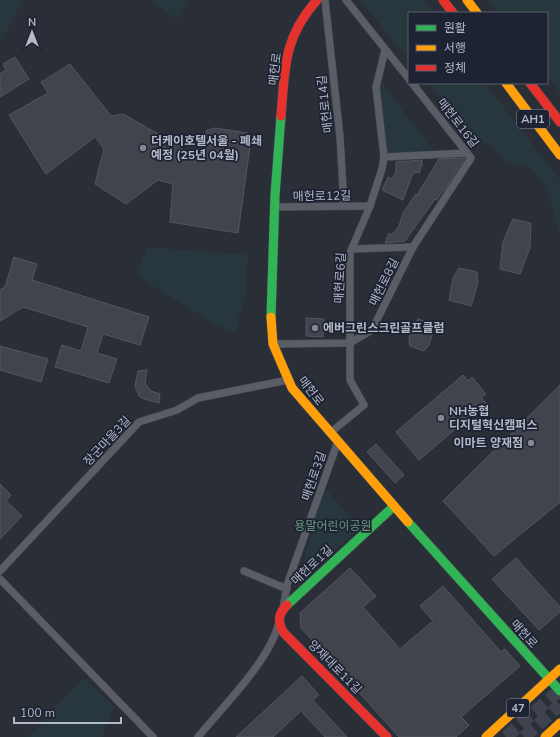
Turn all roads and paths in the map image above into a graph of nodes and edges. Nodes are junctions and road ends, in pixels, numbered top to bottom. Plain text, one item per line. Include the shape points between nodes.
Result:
1 (317, 0) edge
2 (324, 0) edge
3 (346, 0) edge
4 (443, 0) edge
5 (467, 0) edge
6 (452, 12) edge
7 (476, 12) edge
8 (385, 50) junction
9 (408, 78) edge
10 (413, 84) edge
11 (507, 84) edge
12 (531, 84) edge
13 (560, 122) edge
14 (560, 155) edge
15 (469, 156) junction
16 (384, 157) junction
17 (344, 206) junction
18 (370, 206) junction
19 (274, 207) junction
20 (413, 247) junction
21 (352, 249) junction
22 (350, 343) junction
23 (273, 344) junction
24 (288, 380) junction
25 (330, 433) junction
26 (338, 441) junction
27 (394, 506) junction
28 (0, 571) edge
29 (244, 571) dead end
30 (0, 579) edge
31 (286, 589) junction
32 (283, 609) junction
33 (279, 622) junction
34 (560, 669) edge
35 (549, 679) junction
36 (560, 691) edge
37 (560, 723) edge
38 (153, 737) edge
39 (198, 737) edge
40 (387, 737) edge
41 (486, 737) edge
42 (546, 737) edge

1 - 19 main road, 매헌로 via 294,34 286,57
2 - 17 street, 매헌로14길 via 340,137
3 - 8 street
4 - 6 main road
5 - 7 main road
8 - 9 street
8 - 16 street, 매헌로6길 via 376,87
10 - 15 street, 매헌로16길
11 - 14 main road, AH1
12 - 13 main road, AH1
15 - 16 street
15 - 20 street, 매헌로8길
16 - 18 street, 매헌로6길
17 - 18 street, 매헌로12길
17 - 19 street, 매헌로12길
18 - 21 street, 매헌로6길
19 - 23 main road, 매헌로 via 270,307
20 - 21 street
20 - 22 street, 매헌로8길 via 372,330
21 - 22 street, 매헌로6길
22 - 23 street, 매헌로8길
22 - 25 street, 매헌로6길 via 350,380 364,405
23 - 24 main road, 매헌로
24 - 25 main road, 매헌로
24 - 28 street, 장군마을3길 via 198,398 178,410 135,425
25 - 26 main road, 매헌로
26 - 27 main road, 매헌로
26 - 31 street, 매헌로3길
27 - 32 main road, 매헌로1길
27 - 35 main road, 매헌로
29 - 31 street
30 - 38 street
31 - 32 street, 매헌로3길
32 - 33 main road
33 - 39 street via 270,646 257,666
33 - 40 main road, 양재대로11길 via 287,636
34 - 35 main road, 47
35 - 36 main road, 매헌로
35 - 41 main road, 47
37 - 42 main road

